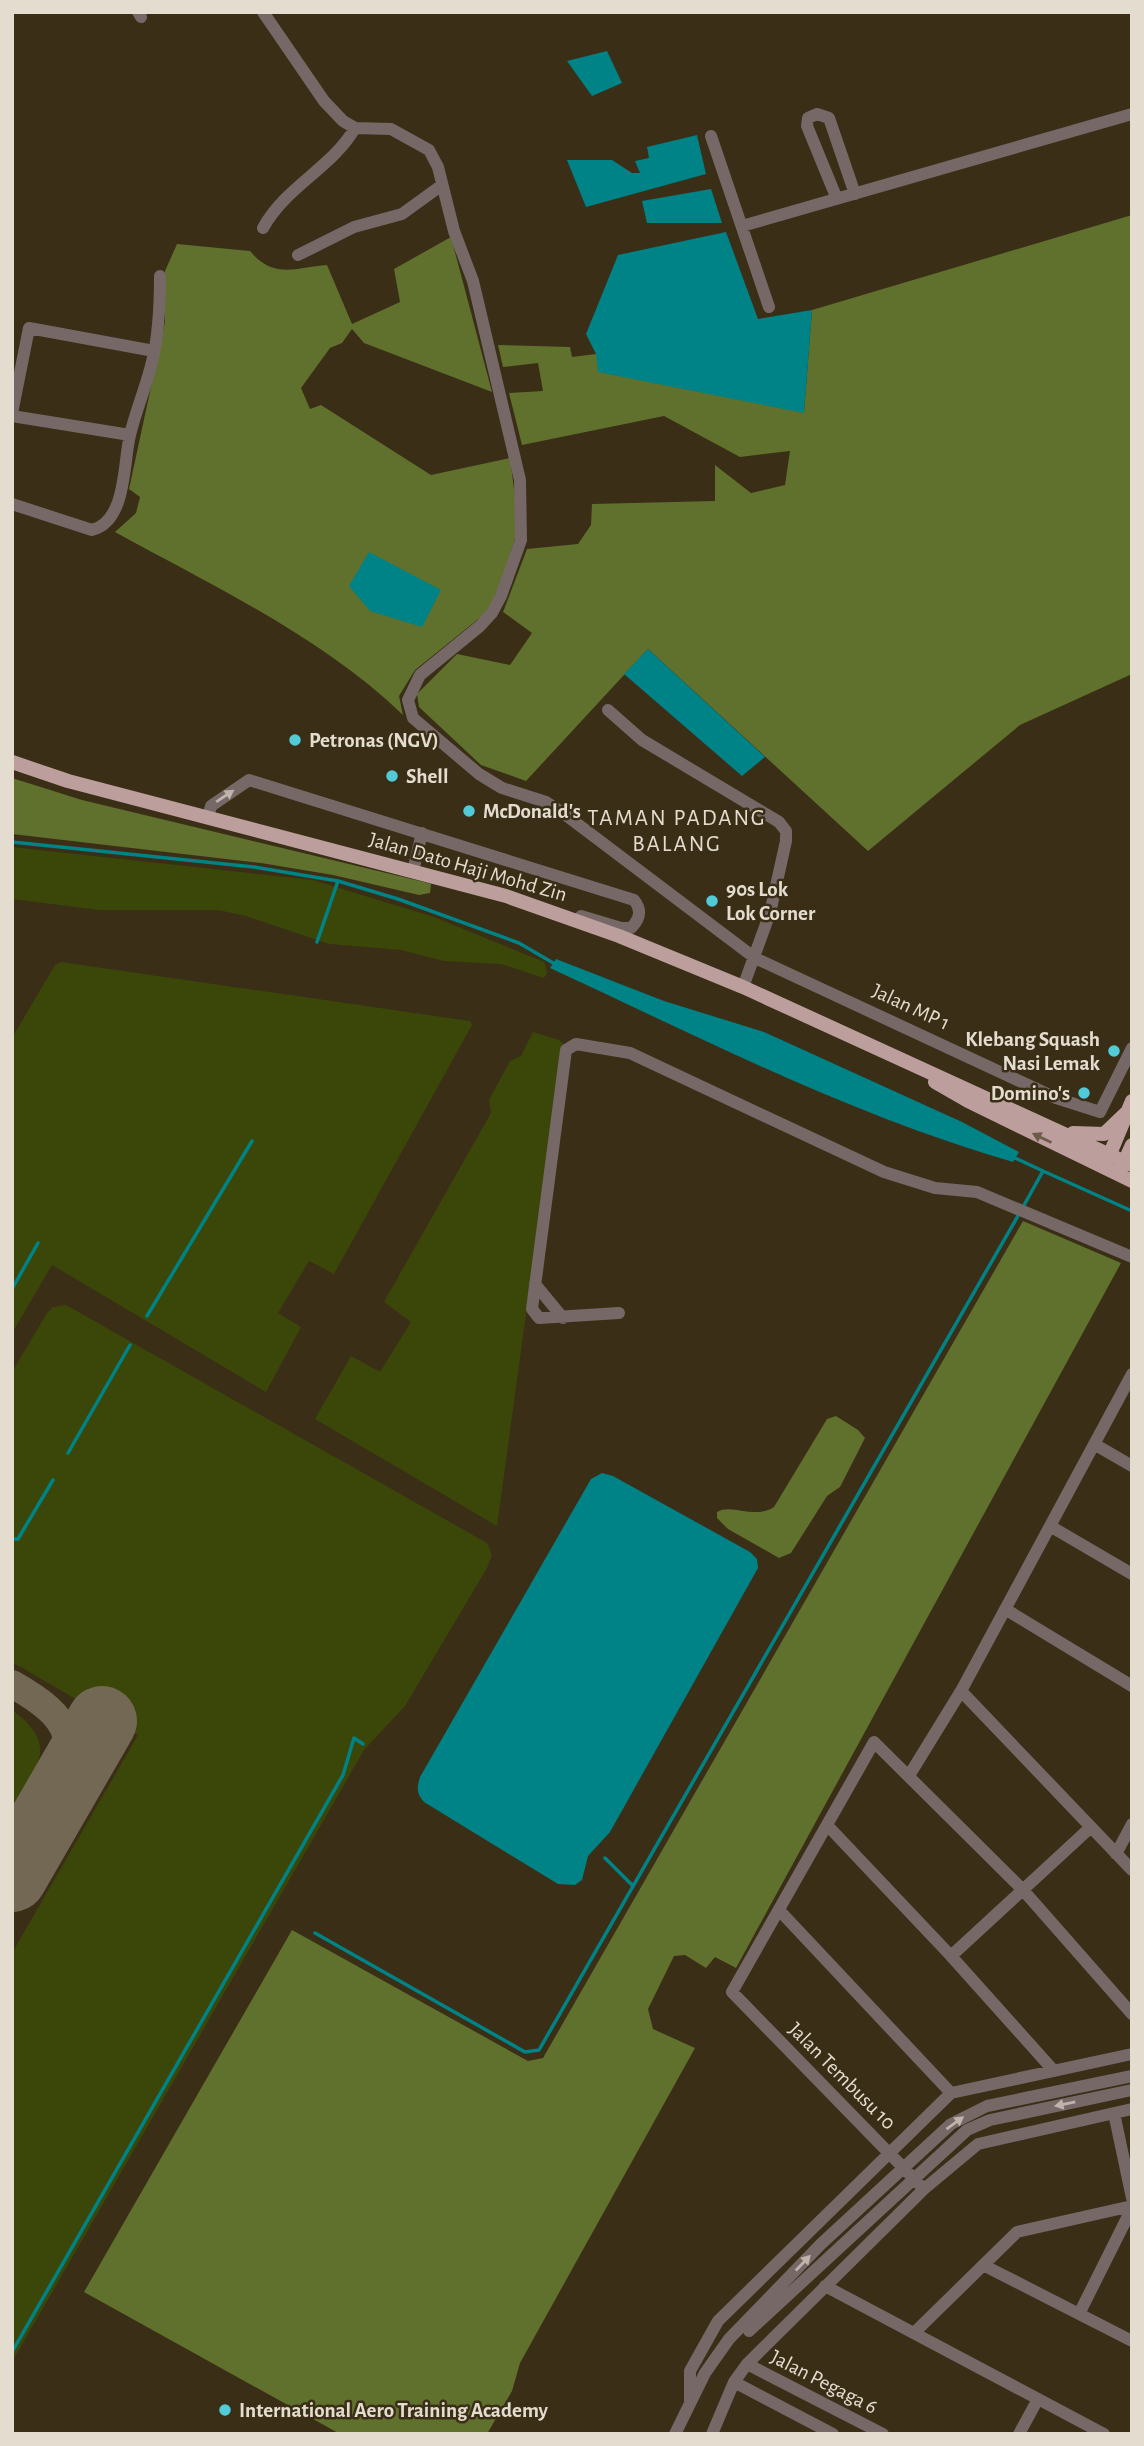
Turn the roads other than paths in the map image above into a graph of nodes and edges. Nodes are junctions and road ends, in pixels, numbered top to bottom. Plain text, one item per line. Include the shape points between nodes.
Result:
1 (263, 12) edge
2 (1132, 114) edge
3 (355, 128) junction
4 (711, 136) dead end
5 (442, 185) junction
6 (855, 194) junction
7 (836, 199) junction
8 (742, 226) junction
9 (263, 228) dead end
10 (298, 256) dead end
11 (160, 276) dead end
12 (769, 307) dead end
13 (154, 351) junction
14 (12, 415) edge
15 (130, 435) junction
16 (12, 504) edge
17 (608, 710) dead end
18 (12, 762) edge
19 (208, 817) junction
20 (422, 833) junction
21 (412, 871) junction
22 (553, 912) junction
23 (755, 958) junction
24 (743, 987) junction
25 (1132, 1048) edge
26 (895, 1059) junction
27 (1129, 1107) edge
28 (1061, 1132) junction
29 (1132, 1145) edge
30 (1110, 1154) junction
31 (1103, 1168) junction
32 (1127, 1170) edge
33 (1132, 1257) edge
34 (535, 1284) junction
35 (619, 1313) dead end
36 (563, 1318) junction
37 (1132, 1374) edge
38 (1094, 1444) junction
39 (1132, 1466) edge
40 (1050, 1526) junction
41 (1132, 1574) edge
42 (1005, 1609) junction
43 (1132, 1686) edge
44 (961, 1691) junction
45 (910, 1774) junction
46 (1132, 1824) edge
47 (827, 1825) junction
48 (1091, 1828) junction
49 (1116, 1854) junction
50 (1132, 1870) edge
51 (1023, 1890) junction
52 (779, 1910) junction
53 (951, 1956) junction
54 (1132, 2014) edge
55 (1132, 2054) edge
56 (1054, 2071) junction
57 (1132, 2076) edge
58 (1132, 2090) edge
59 (951, 2093) junction
60 (1132, 2109) edge
61 (1114, 2113) junction
62 (891, 2153) junction
63 (908, 2173) junction
64 (924, 2189) junction
65 (1132, 2198) edge
66 (1132, 2207) edge
67 (983, 2265) junction
68 (825, 2286) junction
69 (753, 2287) junction
70 (769, 2305) junction
71 (1079, 2314) junction
72 (914, 2333) junction
73 (1132, 2341) edge
74 (747, 2364) junction
75 (734, 2382) junction
76 (1038, 2399) junction
77 (690, 2405) junction
78 (675, 2434) edge
79 (684, 2434) edge
80 (712, 2434) edge
81 (833, 2434) edge
82 (883, 2434) edge
83 (1019, 2434) edge
84 (1103, 2434) edge

1 - 3 street via 334,112
2 - 6 street
3 - 5 street via 391,129 429,150
3 - 9 street via 340,151 284,198
4 - 8 street
5 - 10 street via 402,214 354,227
5 - 23 street via 474,281 520,480 521,540 492,613 420,675 408,710 479,774 564,813
6 - 7 street
6 - 7 street via 829,118 817,114 808,118 807,126
7 - 8 street
8 - 12 street
11 - 13 street
13 - 14 street via 29,328
13 - 15 street
14 - 15 street
15 - 16 street via 118,498 99,528 84,529
17 - 23 street via 642,740 779,822 786,831 770,913
18 - 19 main road, Jalan Dato Haji Mohd Zin
19 -> 20 street via 214,803 249,780
19 - 21 main road, Jalan Dato Haji Mohd Zin
20 - 21 street
20 - 22 street via 634,900 640,912 631,928
21 - 22 main road, Jalan Dato Haji Mohd Zin
22 - 24 main road, Jalan Dato Haji Mohd Zin
23 - 24 street
23 - 25 street, Jalan MP 1 via 1056,1098 1098,1113
24 - 26 main road, Jalan Dato Haji Mohd Zin
26 - 28 main road via 972,1089
31 -> 26 main road
27 - 28 main road via 1104,1134
27 - 30 main road
28 - 30 main road
29 - 32 main road
30 - 31 main road
30 - 32 main road
31 - 32 main road
33 - 34 street via 976,1192 935,1188 884,1172 630,1053 576,1044 566,1051
34 - 36 street
34 - 36 street via 534,1315
35 - 36 street
37 - 38 street
38 - 39 street
38 - 40 street
40 - 41 street
40 - 42 street
42 - 43 street
42 - 44 street
44 - 45 street
44 - 48 street
45 - 47 street via 874,1742
45 - 51 street
46 - 49 street
47 - 52 street
47 - 53 street
48 - 49 street
48 - 51 street
49 - 50 street
51 - 53 street
51 - 54 street
52 - 59 street
52 - 62 street, Jalan Tembusu 10 via 732,1992
53 - 56 street
55 - 56 street
56 - 59 street
63 -> 57 street via 951,2124 973,2111
58 -> 63 street via 978,2124
59 - 62 street
60 - 61 street
61 - 64 street via 978,2144
61 - 65 street
62 - 63 street, Jalan Tembusu 10
62 - 69 street
63 - 64 street, Jalan Tembusu 10
63 - 70 street via 821,2244
64 - 68 street
66 - 67 street via 1017,2232
66 - 71 street
67 - 71 street
67 - 72 street
68 - 72 street
68 - 74 street
69 - 70 street
69 - 77 street via 718,2320 697,2355 690,2371
70 - 77 street via 729,2339
70 - 79 street via 719,2365
71 - 73 street
72 - 76 street
74 - 75 street
74 - 82 street, Jalan Pegaga 6
75 - 80 street
75 - 81 street
76 - 83 street
76 - 84 street
77 - 78 street

